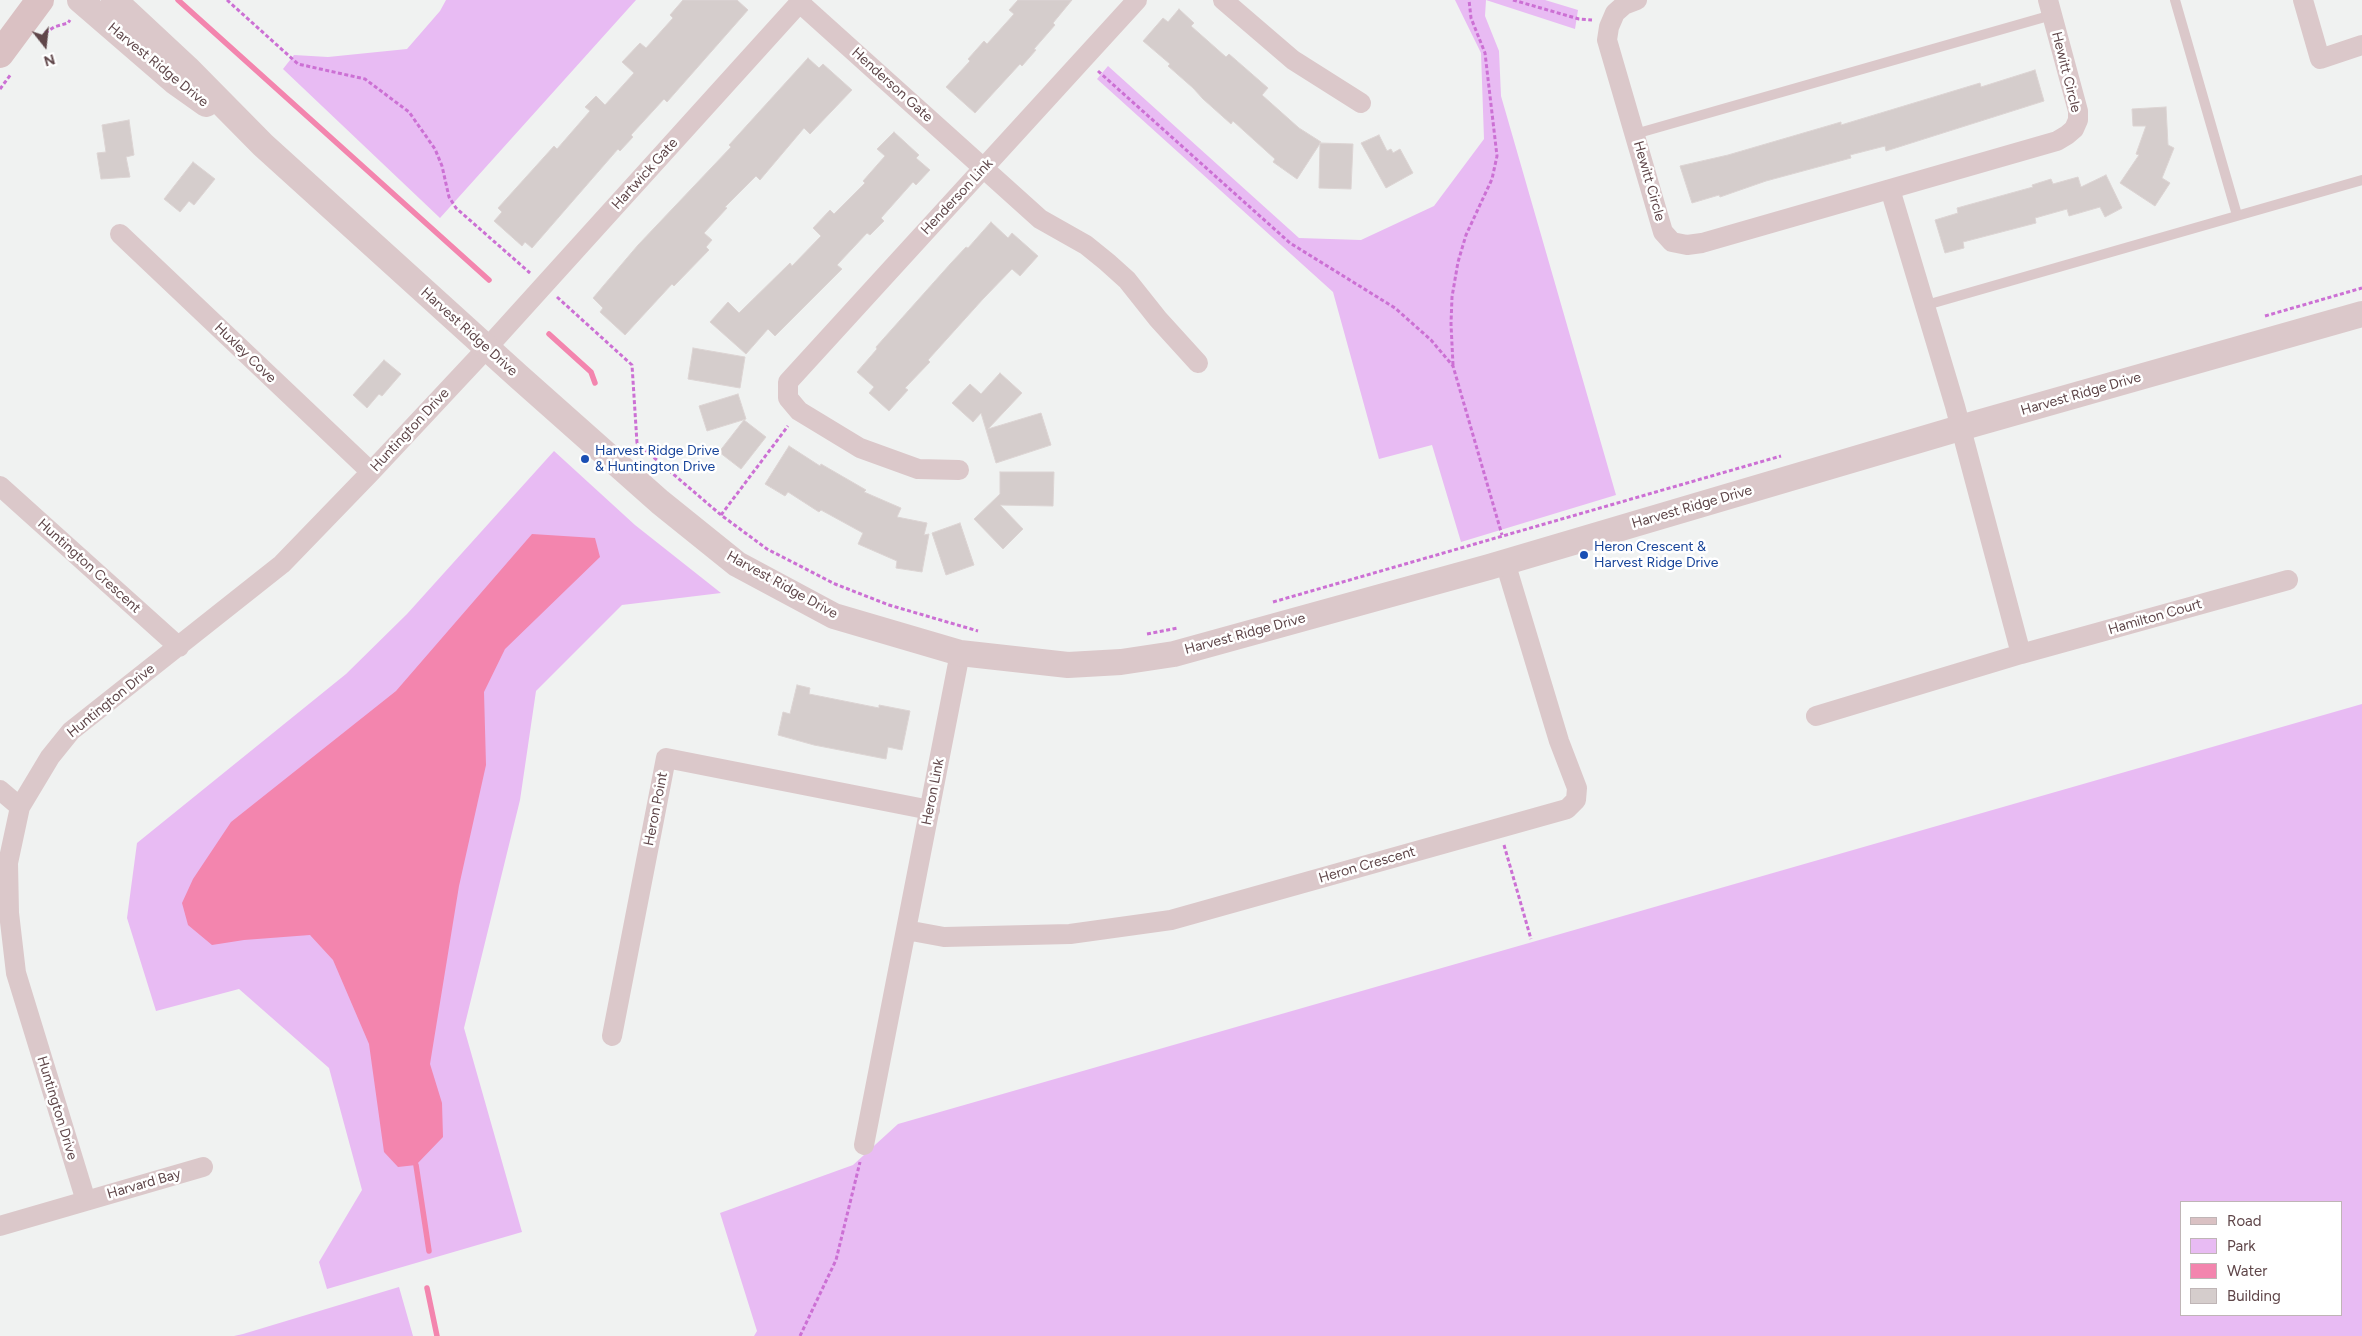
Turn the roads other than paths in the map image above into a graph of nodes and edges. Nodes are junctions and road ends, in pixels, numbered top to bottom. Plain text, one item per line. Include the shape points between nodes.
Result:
1 (40, 0) edge
2 (80, 0) edge
3 (114, 0) edge
4 (1137, 0) edge
5 (1224, 0) edge
6 (1636, 0) edge
7 (2175, 0) edge
8 (2303, 0) edge
9 (801, 1) edge
10 (2050, 7) edge
11 (2362, 45) edge
12 (0, 54) edge
13 (1360, 103) dead end
14 (1635, 134) junction
15 (263, 145) junction
16 (983, 170) junction
17 (2362, 180) edge
18 (1890, 190) junction
19 (2237, 216) junction
20 (120, 234) dead end
21 (1923, 306) junction
22 (2362, 314) edge
23 (487, 348) junction
24 (1198, 364) dead end
25 (1960, 428) junction
26 (959, 470) dead end
27 (371, 472) junction
28 (0, 486) edge
29 (1505, 562) junction
30 (2288, 580) dead end
31 (178, 647) junction
32 (960, 653) junction
33 (2021, 654) junction
34 (1816, 716) dead end
35 (0, 790) edge
36 (20, 807) junction
37 (930, 810) junction
38 (906, 930) junction
39 (8, 976) edge
40 (612, 1036) dead end
41 (864, 1145) road end
42 (203, 1167) dead end
43 (86, 1201) junction
44 (0, 1226) edge

1 - 12 main road
2 - 15 street, Harvest Ridge Drive via 175,82
3 - 15 street, Harvest Ridge Drive
4 - 16 street, Henderson Link
5 - 13 street via 1293,60
6 - 14 street, Hewitt Circle via 1615,13 1607,40
7 - 19 lane
8 - 11 street via 2320,59
9 - 16 street, Henderson Gate
9 - 23 street, Hartwick Gate
10 - 14 lane
10 - 18 street, Hewitt Circle via 2078,111 2074,129 2057,141
14 - 18 street, Hewitt Circle via 1663,232 1672,242 1702,243
15 - 23 street, Harvest Ridge Drive
16 - 24 street, Henderson Gate via 1040,219 1086,245 1127,280
16 - 26 street, Henderson Link via 788,382 794,405 860,448 918,469
17 - 19 lane
18 - 21 street
19 - 21 lane
20 - 27 street, Huxley Cove
21 - 25 street
22 - 25 street, Harvest Ridge Drive
23 - 27 street, Huntington Drive
23 - 32 street, Harvest Ridge Drive via 660,502 737,564 834,616
25 - 29 street, Harvest Ridge Drive
25 - 33 street
27 - 31 street, Huntington Drive via 282,564
28 - 31 street, Huntington Crescent
29 - 32 street, Harvest Ridge Drive via 1174,654 1122,662 1068,665
29 - 38 street, Heron Crescent via 1558,741 1577,788 1576,800 1567,809 1171,920 1070,934 944,936
30 - 33 street, Hamilton Court
31 - 36 street, Huntington Drive via 71,732 50,757
32 - 37 street, Heron Link
33 - 34 street, Hamilton Court
35 - 36 street
36 - 39 street, Huntington Drive via 8,863
37 - 38 street, Heron Link
37 - 40 street, Heron Point via 666,758
38 - 41 street, Heron Link
39 - 43 street, Huntington Drive
42 - 43 street, Harvard Bay
43 - 44 street, Harvard Bay

